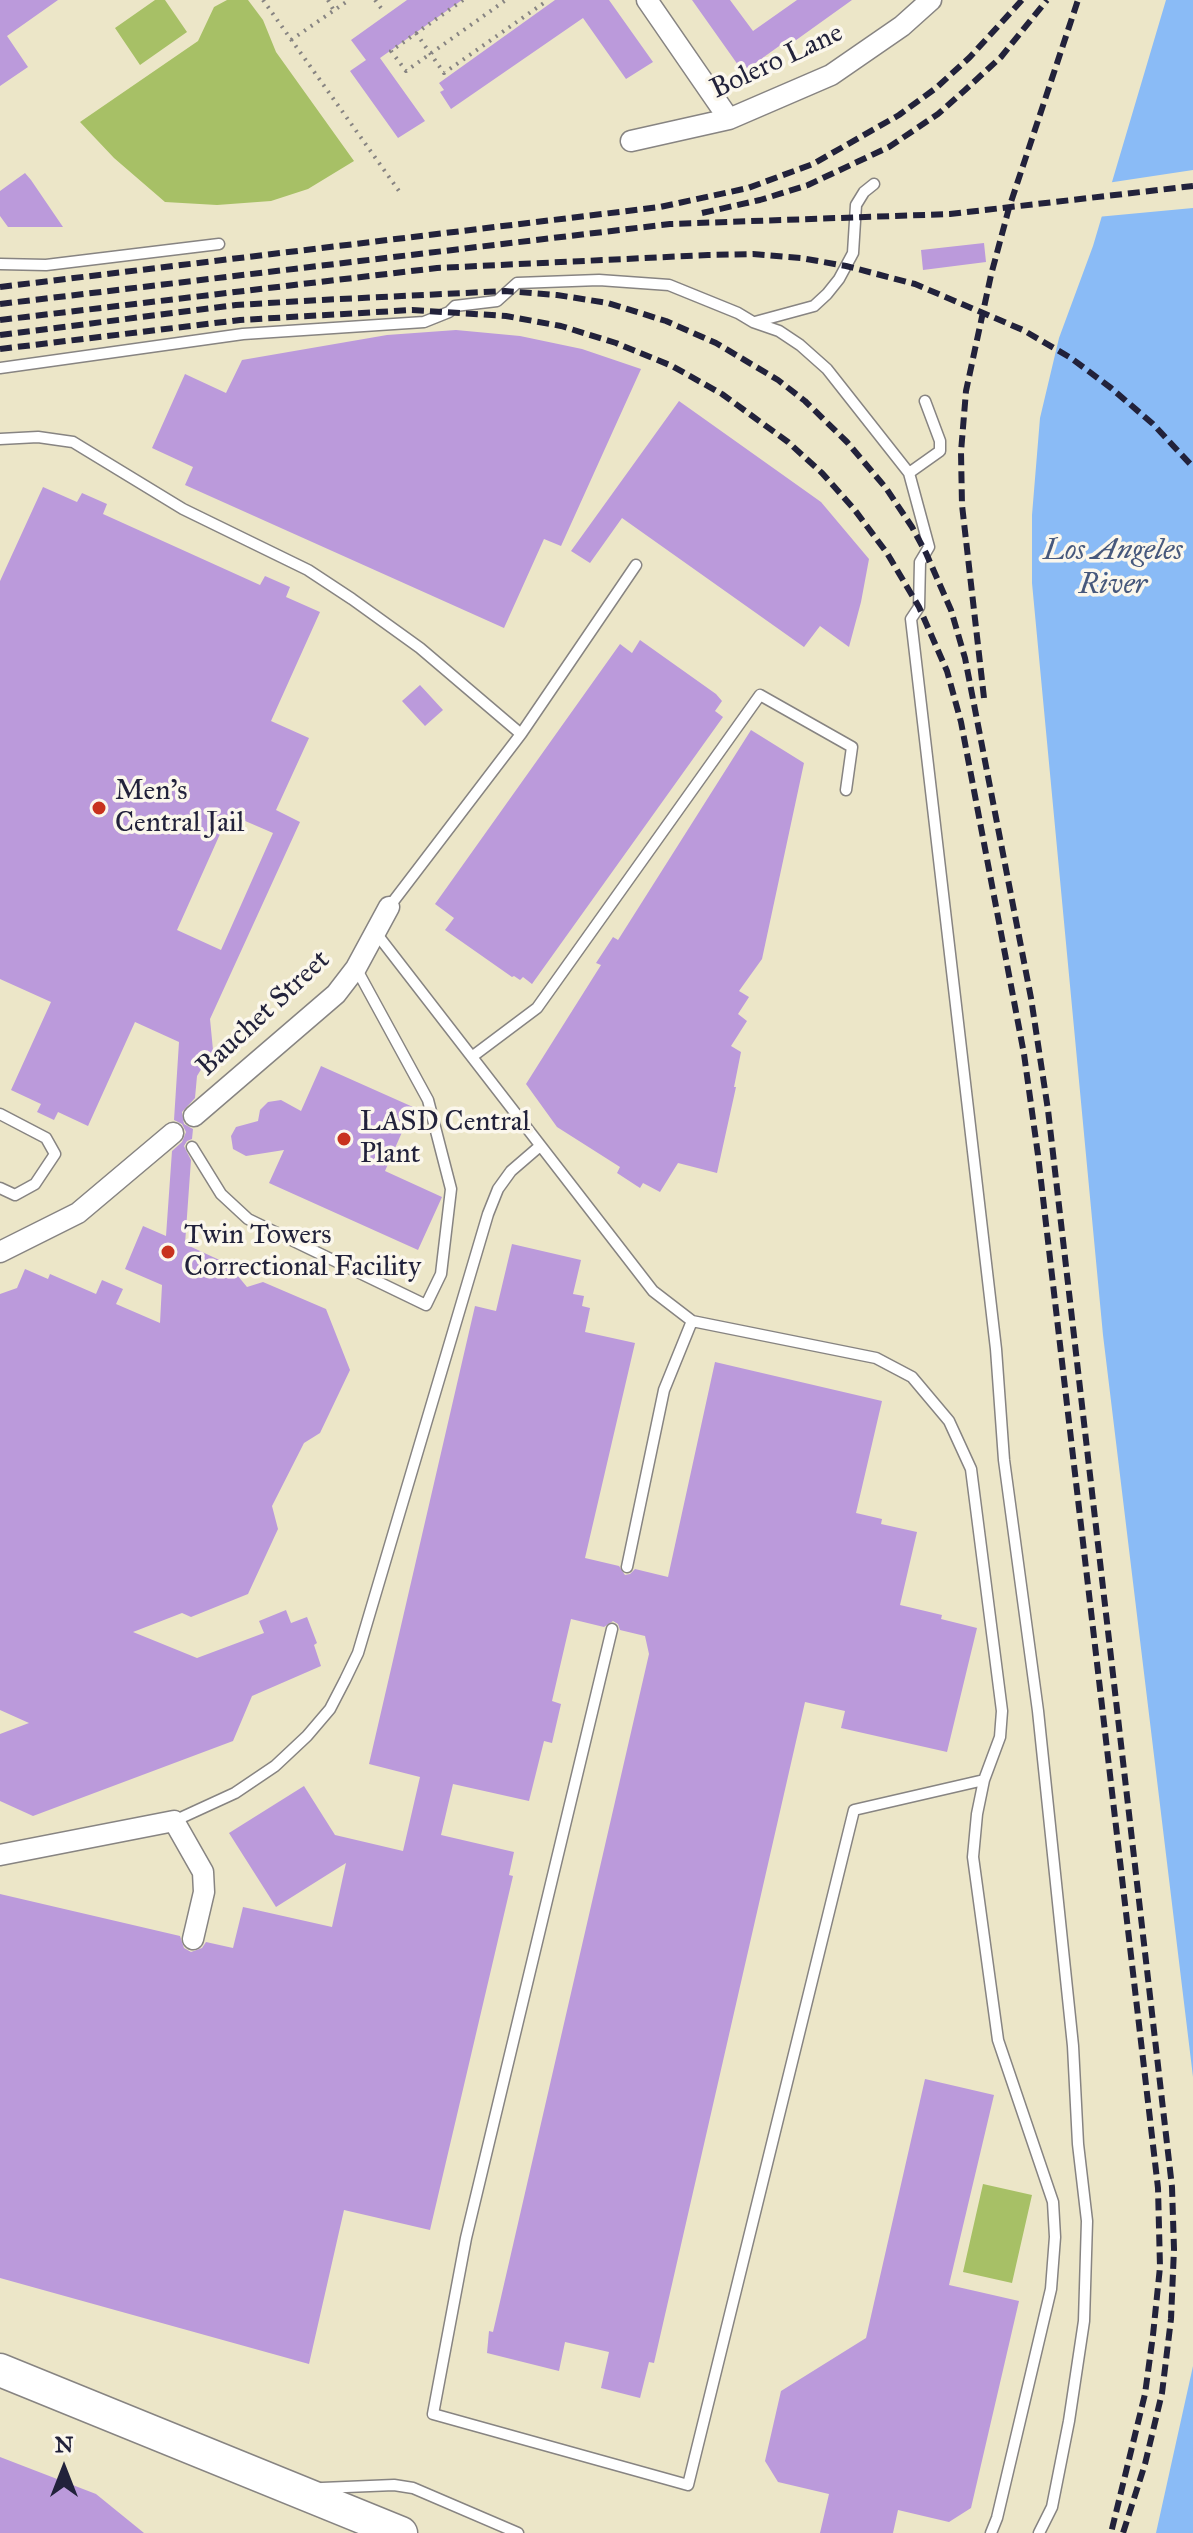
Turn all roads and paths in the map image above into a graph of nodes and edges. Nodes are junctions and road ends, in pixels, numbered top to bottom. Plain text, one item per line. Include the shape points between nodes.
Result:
1 (263, 0) edge
2 (328, 0) edge
3 (349, 0) edge
4 (375, 0) edge
5 (463, 0) edge
6 (506, 0) edge
7 (548, 0) edge
8 (647, 0) edge
9 (931, 0) edge
10 (334, 11) junction
11 (384, 12) dead end
12 (416, 33) junction
13 (291, 40) junction
14 (430, 53) junction
15 (729, 119) junction
16 (631, 141) dead end
17 (874, 184) dead end
18 (399, 191) dead end
19 (219, 244) dead end
20 (0, 264) edge
21 (753, 322) junction
22 (0, 368) edge
23 (925, 401) dead end
24 (0, 439) edge
25 (909, 473) junction
26 (636, 565) dead end
27 (521, 734) junction
28 (846, 790) dead end
29 (389, 907) joint
30 (376, 933) junction
31 (356, 968) junction
32 (473, 1056) junction
33 (0, 1114) edge
34 (194, 1116) dead end
35 (173, 1133) dead end
36 (540, 1146) junction
37 (192, 1147) dead end
38 (0, 1188) edge
39 (15, 1195) junction
40 (0, 1199) edge
41 (0, 1252) edge
42 (692, 1321) junction
43 (627, 1567) dead end
44 (612, 1629) dead end
45 (984, 1780) junction
46 (174, 1821) junction
47 (0, 1855) edge
48 (193, 1939) dead end
49 (0, 2370) edge
50 (295, 2490) junction
51 (401, 2533) edge
52 (518, 2533) edge
53 (991, 2533) edge
54 (1039, 2533) edge

1 - 13 path
2 - 10 path
3 - 10 path
4 - 11 path
5 - 12 path
6 - 14 path
7 - 14 path via 444,73
8 - 15 street
9 - 15 street, Bolero Lane via 831,75
10 - 13 path
12 - 14 path
12 - 14 path via 391,51 406,71
13 - 18 path
15 - 16 street, Bolero Lane
17 - 21 lane via 856,205 853,253 827,294 814,306
19 - 20 lane via 74,263
21 - 22 lane via 669,285 599,280 517,283 497,301 455,306 424,322 243,334
21 - 25 lane via 779,331 827,369
23 - 25 lane via 940,451
24 - 27 lane via 73,442 183,509 308,570 420,648
25 - 54 lane via 929,547 920,562 919,607 911,619 996,1349 1004,1460 1038,1711 1087,2221 1078,2364 1052,2507
26 - 27 lane
27 - 29 lane
28 - 32 lane via 852,747 760,695 537,1008
29 - 30 street, Bauchet Street
30 - 31 street, Bauchet Street
30 - 32 lane
31 - 34 street, Bauchet Street via 336,994
31 - 37 lane via 428,1100 451,1189 441,1274 426,1305 248,1219 221,1194
32 - 36 lane
33 - 39 lane via 46,1138 55,1154 35,1184
35 - 41 street via 78,1213
36 - 42 lane via 653,1291
36 - 46 lane via 504,1179 488,1214 358,1653 330,1709 275,1766 235,1793
38 - 39 lane
39 - 40 lane
42 - 43 lane via 664,1390
42 - 45 lane via 876,1358 912,1377 949,1421 971,1469 1002,1711 1000,1737
44 - 45 lane via 466,2238 433,2414 688,2485 854,1810
45 - 53 lane via 973,1857 998,2040 1053,2202 1055,2237 1051,2289
46 - 47 street
46 - 48 street via 204,1882
49 - 50 main road
50 - 51 main road
50 - 52 lane via 413,2488

